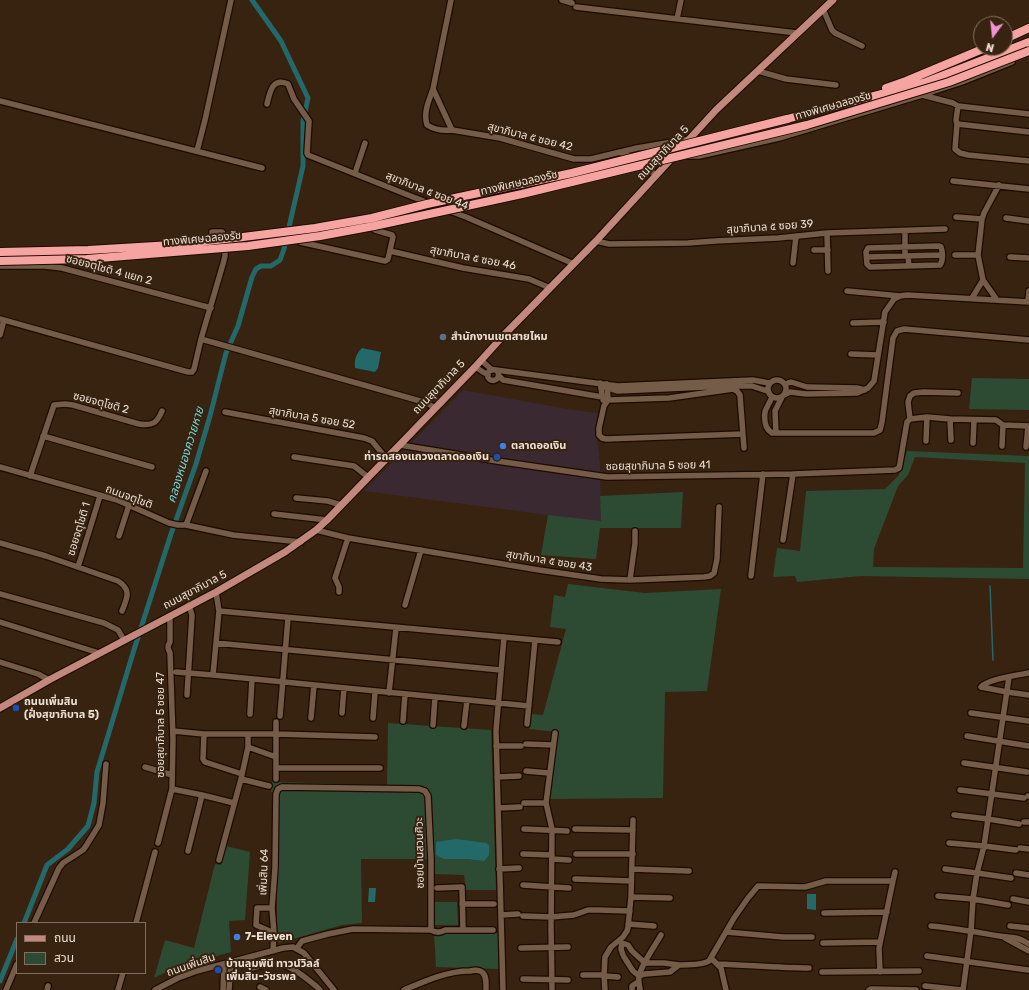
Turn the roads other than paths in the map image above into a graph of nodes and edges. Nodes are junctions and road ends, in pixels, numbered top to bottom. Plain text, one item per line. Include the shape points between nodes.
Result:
1 (231, 0) edge
2 (451, 0) edge
3 (562, 0) edge
4 (680, 0) edge
5 (833, 0) edge
6 (823, 9) junction
7 (677, 19) junction
8 (1029, 28) edge
9 (797, 33) junction
10 (1013, 35) edge
11 (1029, 42) edge
12 (862, 46) dead end
13 (1029, 50) edge
14 (973, 53) edge
15 (1029, 55) edge
16 (758, 71) junction
17 (836, 85) dead end
18 (434, 89) junction
19 (922, 95) junction
20 (0, 101) edge
21 (267, 104) dead end
22 (958, 106) junction
23 (827, 109) junction
24 (1029, 114) edge
25 (957, 124) junction
26 (452, 130) junction
27 (1029, 132) edge
28 (690, 139) junction
29 (365, 143) dead end
30 (197, 151) junction
31 (619, 152) junction
32 (678, 153) junction
33 (1029, 161) edge
34 (262, 168) dead end
35 (355, 174) junction
36 (656, 175) junction
37 (953, 181) dead end
38 (998, 185) junction
39 (1029, 189) edge
40 (956, 217) dead end
41 (1006, 218) dead end
42 (982, 219) junction
43 (1029, 221) edge
44 (376, 230) dead end
45 (944, 230) dead end
46 (905, 231) junction
47 (212, 232) dead end
48 (827, 233) junction
49 (796, 236) junction
50 (300, 242) dead end
51 (596, 242) junction
52 (905, 247) junction
53 (814, 250) dead end
54 (828, 250) junction
55 (390, 251) junction
56 (0, 252) edge
57 (942, 255) junction
58 (955, 255) dead end
59 (978, 255) junction
60 (908, 256) junction
61 (867, 257) junction
62 (1010, 257) dead end
63 (1029, 258) edge
64 (0, 261) edge
65 (793, 263) dead end
66 (574, 264) junction
67 (0, 266) edge
68 (909, 266) junction
69 (828, 271) dead end
70 (983, 280) junction
71 (550, 288) junction
72 (847, 291) dead end
73 (1029, 291) edge
74 (900, 296) junction
75 (972, 298) junction
76 (997, 300) junction
77 (1029, 302) edge
78 (211, 308) junction
79 (2, 320) edge
80 (884, 322) junction
81 (853, 323) dead end
82 (0, 335) edge
83 (201, 339) junction
84 (1029, 340) edge
85 (851, 354) dead end
86 (878, 355) junction
87 (480, 360) junction
88 (475, 367) junction
89 (494, 370) junction
90 (488, 375) junction
91 (499, 376) junction
92 (769, 383) junction
93 (785, 384) junction
94 (600, 385) junction
95 (607, 386) junction
96 (807, 387) junction
97 (830, 387) junction
98 (864, 390) junction
99 (767, 391) junction
100 (958, 393) dead end
101 (806, 394) junction
102 (830, 394) junction
103 (783, 396) junction
104 (602, 397) junction
105 (772, 397) junction
106 (608, 400) junction
107 (604, 406) junction
108 (435, 408) junction
109 (162, 411) dead end
110 (225, 412) dead end
111 (927, 417) junction
112 (910, 419) junction
113 (950, 419) junction
114 (974, 420) junction
115 (1003, 425) junction
116 (1028, 426) edge
117 (776, 433) junction
118 (742, 434) junction
119 (43, 436) junction
120 (951, 440) dead end
121 (926, 442) dead end
122 (973, 443) dead end
123 (400, 445) junction
124 (1002, 446) dead end
125 (1026, 447) dead end
126 (744, 448) dead end
127 (294, 457) dead end
128 (386, 458) junction
129 (0, 467) edge
130 (152, 467) dead end
131 (206, 471) dead end
132 (763, 474) junction
133 (794, 474) junction
134 (30, 476) junction
135 (368, 477) junction
136 (100, 496) junction
137 (296, 498) dead end
138 (129, 505) junction
139 (341, 505) junction
140 (719, 508) dead end
141 (274, 514) dead end
142 (327, 520) junction
143 (186, 525) junction
144 (316, 530) junction
145 (635, 531) dead end
146 (119, 536) dead end
147 (348, 538) junction
148 (783, 540) dead end
149 (300, 542) junction
150 (0, 543) edge
151 (421, 550) junction
152 (78, 567) junction
153 (751, 576) dead end
154 (630, 580) junction
155 (216, 592) junction
156 (339, 592) dead end
157 (0, 594) edge
158 (189, 605) junction
159 (405, 605) dead end
160 (122, 611) dead end
161 (219, 612) junction
162 (170, 616) junction
163 (288, 618) junction
164 (0, 622) edge
165 (396, 628) junction
166 (504, 637) junction
167 (124, 640) junction
168 (535, 640) junction
169 (558, 642) dead end
170 (216, 643) junction
171 (285, 649) junction
172 (99, 653) junction
173 (393, 659) junction
174 (0, 662) edge
175 (501, 670) junction
176 (176, 672) dead end
177 (189, 673) junction
178 (1029, 673) edge
179 (213, 675) junction
180 (1009, 677) junction
181 (252, 679) junction
182 (49, 680) junction
183 (283, 682) junction
184 (314, 685) junction
185 (344, 688) junction
186 (375, 692) junction
187 (1006, 692) junction
188 (390, 693) junction
189 (187, 694) dead end
190 (405, 694) junction
191 (1029, 695) edge
192 (435, 697) junction
193 (467, 700) junction
194 (498, 704) junction
195 (529, 706) junction
196 (0, 708) edge
197 (342, 713) dead end
198 (971, 713) dead end
199 (250, 714) dead end
200 (280, 716) dead end
201 (1003, 717) junction
202 (311, 718) dead end
203 (373, 718) dead end
204 (1029, 720) edge
205 (403, 721) dead end
206 (276, 722) dead end
207 (527, 724) dead end
208 (433, 725) dead end
209 (464, 726) dead end
210 (173, 731) junction
211 (555, 733) dead end
212 (204, 734) junction
213 (248, 734) junction
214 (276, 734) junction
215 (967, 736) dead end
216 (375, 737) dead end
217 (999, 741) junction
218 (553, 745) junction
219 (496, 746) junction
220 (1029, 746) edge
221 (248, 747) junction
222 (276, 756) junction
223 (964, 763) dead end
224 (106, 764) dead end
225 (995, 767) junction
226 (145, 768) dead end
227 (276, 768) junction
228 (380, 768) dead end
229 (526, 771) dead end
230 (1027, 772) dead end
231 (549, 773) junction
232 (172, 775) junction
233 (241, 776) junction
234 (519, 776) dead end
235 (497, 777) junction
236 (276, 779) dead end
237 (269, 786) dead end
238 (172, 789) junction
239 (960, 790) dead end
240 (276, 794) joint
241 (991, 794) junction
242 (202, 795) junction
243 (1027, 796) edge
244 (234, 803) junction
245 (546, 803) junction
246 (498, 808) junction
247 (954, 815) dead end
248 (988, 819) junction
249 (633, 820) dead end
250 (1024, 823) edge
251 (524, 829) dead end
252 (575, 829) dead end
253 (633, 830) junction
254 (552, 831) junction
255 (568, 832) dead end
256 (158, 843) dead end
257 (949, 843) dead end
258 (984, 846) junction
259 (1029, 849) edge
260 (155, 852) dead end
261 (188, 852) dead end
262 (523, 854) dead end
263 (576, 854) dead end
264 (633, 854) junction
265 (552, 857) junction
266 (219, 860) dead end
267 (569, 860) dead end
268 (519, 868) dead end
269 (499, 869) junction
270 (632, 869) junction
271 (945, 869) dead end
272 (689, 871) dead end
273 (895, 872) dead end
274 (977, 873) junction
275 (1016, 873) dead end
276 (1029, 875) edge
277 (1011, 878) dead end
278 (575, 879) dead end
279 (631, 881) junction
280 (893, 881) junction
281 (523, 885) dead end
282 (552, 887) junction
283 (437, 888) dead end
284 (569, 888) dead end
285 (632, 896) junction
286 (938, 896) dead end
287 (670, 898) dead end
288 (1012, 899) dead end
289 (973, 900) junction
290 (1029, 902) edge
291 (462, 904) junction
292 (494, 904) dead end
293 (1008, 905) dead end
294 (272, 908) junction
295 (630, 911) junction
296 (887, 912) junction
297 (824, 913) dead end
298 (501, 915) junction
299 (551, 917) junction
300 (34, 922) edge
301 (136, 922) edge
302 (628, 924) junction
303 (654, 926) dead end
304 (931, 926) dead end
305 (1010, 926) dead end
306 (1029, 928) edge
307 (431, 930) junction
308 (462, 930) junction
309 (493, 930) dead end
310 (971, 931) junction
311 (726, 932) junction
312 (274, 933) junction
313 (661, 935) dead end
314 (812, 937) dead end
315 (1002, 937) junction
316 (621, 941) junction
317 (880, 942) junction
318 (823, 943) dead end
319 (1029, 944) edge
320 (551, 947) junction
321 (568, 947) dead end
322 (297, 948) junction
323 (521, 948) dead end
324 (273, 951) junction
325 (1029, 952) edge
326 (927, 956) dead end
327 (246, 958) junction
328 (711, 958) junction
329 (967, 961) junction
330 (231, 962) junction
331 (645, 963) junction
332 (224, 964) junction
333 (718, 964) junction
334 (679, 965) junction
335 (16, 966) edge
336 (809, 968) dead end
337 (1028, 970) edge
338 (919, 971) dead end
339 (822, 972) dead end
340 (880, 972) junction
341 (123, 974) edge
342 (583, 975) dead end
343 (604, 976) junction
344 (639, 976) junction
345 (618, 977) dead end
346 (523, 979) dead end
347 (552, 979) junction
348 (568, 980) dead end
349 (638, 982) junction
350 (925, 986) dead end
351 (260, 987) dead end
352 (6, 990) edge
353 (118, 990) edge
354 (155, 990) edge
355 (223, 990) edge
356 (229, 990) edge
357 (266, 990) edge
358 (320, 990) edge
359 (334, 990) edge
360 (404, 990) edge
361 (486, 990) edge
362 (502, 990) edge
363 (552, 990) edge
364 (605, 990) edge
365 (632, 990) edge
366 (640, 990) edge
367 (726, 990) edge
368 (869, 990) edge
369 (916, 990) edge
370 (962, 990) edge

1 - 30 street
2 - 18 street
3 - 7 street via 574,5
4 - 7 street
5 - 6 main road, ถนนสุขาภิบาล 5
6 - 9 main road, ถนนสุขาภิบาล 5
6 - 12 street via 835,33
7 - 9 street
8 - 10 highway
9 - 16 main road, ถนนสุขาภิบาล 5
11 - 23 highway, ทางพิเศษฉลองรัช via 926,82
13 - 64 highway, ทางพิเศษฉลองรัช, bridge via 949,82 807,125 522,194 374,226 248,246 87,259
14 - 23 highway via 906,81
15 - 19 street
16 - 17 street via 786,79
16 - 28 main road, ถนนสุขาภิบาล 5 via 716,110
18 - 26 street
18 - 26 street, สุขาภิบาล ๕ ซอย 42 via 427,104 425,121 434,129
19 - 22 street
19 - 32 street via 771,139 699,156
20 - 30 street
21 - 35 street, สุขาภิบาล ๕ ซอย 44 via 275,84 288,84 299,108 309,121 308,155
22 - 24 street
22 - 25 street
23 - 56 highway, ทางพิเศษฉลองรัช, bridge via 572,173 329,226 172,245
25 - 27 street
25 - 33 street via 956,149 960,153
26 - 31 street, สุขาภิบาล ๕ ซอย 42 via 500,138 574,159
28 - 31 street, สุขาภิบาล ๕ ซอย 42
28 - 32 main road, ถนนสุขาภิบาล 5
29 - 35 street
30 - 34 street
31 - 36 street
32 - 36 main road, ถนนสุขาภิบาล 5
35 - 66 street, สุขาภิบาล ๕ ซอย 44 via 466,217
36 - 51 main road, ถนนสุขาภิบาล 5
37 - 38 street
38 - 39 street
38 - 42 street
40 - 42 street
41 - 43 street
42 - 59 street
44 - 55 street via 392,235
45 - 46 street, สุขาภิบาล ๕ ซอย 39
46 - 48 street, สุขาภิบาล ๕ ซอย 39
46 - 52 street
47 - 78 street via 222,232 225,236 225,256
48 - 49 street, สุขาภิบาล ๕ ซอย 39
48 - 54 street
49 - 51 street, สุขาภิบาล ๕ ซอย 39 via 688,243
49 - 65 street
50 - 55 street via 385,261
51 - 66 main road, ถนนสุขาภิบาล 5
52 - 57 street via 939,246 942,248
52 - 60 street via 905,254
52 - 61 street via 868,248
53 - 54 street
54 - 69 street
55 - 71 street, สุขาภิบาล ๕ ซอย 46 via 463,268 529,279
57 - 60 street
57 - 68 street via 940,265
58 - 59 street
59 - 70 street
60 - 61 street
60 - 68 street
61 - 68 street via 867,264 870,267
62 - 63 street
66 - 71 main road, ถนนสุขาภิบาล 5
67 - 78 street, ซอยจตุโชติ 4 แยก 2 via 62,268
70 - 75 street
70 - 76 street
71 - 87 main road, ถนนสุขาภิบาล 5
72 - 74 street
73 - 77 street
74 - 75 street
74 - 80 street via 890,305
75 - 76 street
76 - 77 street
78 - 83 street
79 - 82 street
79 - 83 street via 188,372 194,369
80 - 81 street
80 - 86 street
83 - 108 street via 399,394
84 - 117 street via 904,329 896,331 892,338 880,430 874,433
85 - 86 street
86 - 98 street via 874,381
87 - 88 main road, ถนนสุขาภิบาล 5
87 - 89 street
88 - 90 street
88 - 108 main road, ถนนสุขาภิบาล 5
89 - 90 street
89 - 91 street
89 - 94 street
90 - 91 street via 494,381
91 - 104 street via 503,380
92 - 93 street via 776,380
92 - 95 street via 752,380
92 - 99 street
93 - 96 street via 791,382
93 - 103 street
94 - 95 street
94 - 104 street
95 - 99 street via 618,391 752,386
95 - 106 street
96 - 97 street
96 - 101 street
97 - 98 street
97 - 102 street
98 - 102 street via 857,393
99 - 105 street
100 - 112 street via 914,393 908,402
101 - 102 street
101 - 103 street via 790,392
103 - 105 street
103 - 117 street via 775,411
104 - 106 street
104 - 107 street
105 - 117 street via 765,412 766,427 768,431
106 - 107 street
106 - 118 street via 669,398 733,389 740,395
107 - 118 street via 599,435 606,439
108 - 123 main road, ถนนสุขาภิบาล 5
109 - 119 street, ซอยจตุโชติ 2 via 157,421 147,425 73,405 54,404
110 - 128 street, สุขาภิบาล 5 ซอย 52 via 364,438 372,441
111 - 112 street
111 - 113 street
111 - 121 street
112 - 133 street, ซอยสุขาภิบาล 5 ซอย 41 via 907,422 899,468 895,470
113 - 114 street
113 - 120 street
114 - 115 street via 996,420
114 - 122 street
115 - 116 street
115 - 124 street
116 - 125 street
118 - 126 street
119 - 130 street
119 - 134 street, ซอยจตุโชติ 2
123 - 128 main road, ถนนสุขาภิบาล 5
123 - 132 street, ซอยสุขาภิบาล 5 ซอย 41 via 606,477
127 - 135 street via 354,466
128 - 135 main road, ถนนสุขาภิบาล 5
129 - 134 street, ถนนจตุโชติ
131 - 143 street
132 - 133 street, ซอยสุขาภิบาล 5 ซอย 41
132 - 153 street
133 - 148 street
134 - 136 street, ถนนจตุโชติ
135 - 139 main road, ถนนสุขาภิบาล 5
136 - 138 street, ถนนจตุโชติ
136 - 152 street, ซอยจตุโชติ 1
137 - 139 street
138 - 143 street, ถนนจตุโชติ via 169,523
138 - 146 street
139 - 142 main road, ถนนสุขาภิบาล 5
140 - 154 street, สุขาภิบาล ๕ ซอย 43 via 714,573 704,577
141 - 142 street
142 - 144 main road, ถนนสุขาภิบาล 5
143 - 149 street, ถนนจตุโชติ via 233,535
144 - 147 street, สุขาภิบาล ๕ ซอย 43
144 - 149 main road, ถนนสุขาภิบาล 5
145 - 154 street
147 - 151 street, สุขาภิบาล ๕ ซอย 43
147 - 156 street via 335,578
149 - 155 main road, ถนนสุขาภิบาล 5
150 - 152 street
151 - 154 street, สุขาภิบาล ๕ ซอย 43 via 601,579
151 - 159 street
152 - 160 street via 121,583 127,592
155 - 158 main road, ถนนสุขาภิบาล 5
155 - 161 street
157 - 167 street via 104,623 118,630
158 - 162 main road, ถนนสุขาภิบาล 5
158 - 177 street via 192,615
161 - 163 street
161 - 170 street
162 - 167 main road, ถนนสุขาภิบาล 5
162 - 210 street, ซอยสุขาภิบาล 5 ซอย 47 via 168,649
163 - 165 street
163 - 171 street
164 - 172 street
165 - 166 street
165 - 173 street
166 - 168 street
166 - 175 street
167 - 172 main road, ถนนสุขาภิบาล 5
168 - 169 street
168 - 195 street
170 - 171 street
170 - 179 street
171 - 173 street
171 - 183 street
172 - 182 main road, ถนนสุขาภิบาล 5
173 - 175 street
173 - 188 street
174 - 182 street
175 - 194 street
176 - 177 street
177 - 179 street
177 - 189 street
178 - 180 street
179 - 181 street
180 - 187 street
180 - 187 street via 981,687
181 - 183 street
181 - 199 street
182 - 196 main road, ถนนสุขาภิบาล 5
183 - 184 street
183 - 200 street
184 - 185 street
184 - 202 street
185 - 186 street
185 - 197 street
186 - 188 street
186 - 203 street
187 - 191 street
187 - 201 street
188 - 190 street
190 - 192 street
190 - 205 street
192 - 193 street
192 - 208 street
193 - 194 street
193 - 209 street
194 - 195 street
194 - 219 street
195 - 207 street
198 - 201 street
201 - 204 street
201 - 217 street
206 - 214 street
210 - 212 street
210 - 232 street, ซอยสุขาภิบาล 5 ซอย 47
211 - 218 street
212 - 213 street
212 - 233 street via 205,762
213 - 214 street
213 - 221 street
214 - 216 street
214 - 222 street
215 - 217 street
217 - 220 street
217 - 225 street
218 - 219 street
218 - 231 street
219 - 235 street
221 - 222 street
221 - 233 street
222 - 227 street
223 - 225 street
224 - 300 street via 99,825 86,846 59,868
225 - 230 street
225 - 241 street
226 - 232 street
227 - 228 street
227 - 236 street
229 - 231 street
231 - 245 street
232 - 238 street, ซอยสุขาภิบาล 5 ซอย 47
233 - 237 street
233 - 244 street
234 - 235 street
235 - 246 street
238 - 242 street
238 - 256 street, ซอยสุขาภิบาล 5 ซอย 47
239 - 241 street
240 - 294 street, เพิ่มสิน 64
240 - 307 street, ซอยบ้านสวนศิวะ via 278,789 282,788 425,790 428,796 431,860
241 - 243 street
241 - 248 street
242 - 244 street
242 - 261 street
244 - 266 street
245 - 246 street
245 - 254 street
246 - 269 street
247 - 248 street
248 - 250 street
248 - 258 street
249 - 253 street
251 - 254 street
252 - 253 street
253 - 264 street
254 - 255 street
254 - 265 street
257 - 258 street
258 - 259 street
258 - 274 street
260 - 301 street
262 - 265 street
263 - 264 street
264 - 270 street
265 - 267 street
265 - 282 street
268 - 269 street
269 - 298 street
270 - 272 street
270 - 279 street
271 - 274 street
273 - 280 street
274 - 277 street
274 - 289 street
275 - 276 street
278 - 279 street
279 - 285 street
280 - 296 street
280 - 311 street via 826,881 805,887 758,886
281 - 282 street
282 - 284 street
282 - 299 street
283 - 291 street via 462,887
285 - 287 street
285 - 295 street
286 - 289 street
288 - 290 street
289 - 293 street
289 - 310 street
291 - 292 street
291 - 308 street
294 - 312 street, เพิ่มสิน 64
294 - 312 street via 257,908 256,925
295 - 299 street via 588,910 574,915
295 - 302 street
296 - 297 street
296 - 317 street
298 - 299 street
298 - 362 street
299 - 320 street
302 - 303 street
302 - 316 street
304 - 310 street
305 - 306 street
307 - 308 street
307 - 322 street via 345,930 302,941
308 - 309 street
310 - 315 street
310 - 329 street
311 - 314 street
311 - 328 street
312 - 324 street, เพิ่มสิน 64
313 - 331 street
315 - 319 street via 1015,937
315 - 325 street
316 - 331 street
316 - 343 street via 611,947 605,957
316 - 344 street via 624,956
317 - 318 street
317 - 340 street
320 - 321 street
320 - 323 street
320 - 347 street
322 - 324 street, ถนนเพิ่มสิน via 288,947
322 - 359 street
324 - 327 street, ถนนเพิ่มสิน
326 - 329 street
327 - 330 street, ถนนเพิ่มสิน
327 - 358 street via 252,968 273,964 288,966
328 - 333 street
328 - 334 street via 706,963
329 - 337 street
329 - 370 street
330 - 332 street, ถนนเพิ่มสิน
330 - 356 street
331 - 334 street
331 - 344 street
332 - 354 street, ถนนเพิ่มสิน via 178,978
332 - 355 street
333 - 336 street
333 - 367 street
334 - 344 street via 670,972
335 - 352 street
338 - 340 street
339 - 340 street
341 - 353 street
342 - 343 street
343 - 345 street
343 - 364 street
344 - 349 street
346 - 347 street
347 - 348 street
347 - 363 street
349 - 365 street via 632,986
349 - 366 street
350 - 370 street
351 - 357 street
360 - 361 street via 445,974 477,970 484,974
368 - 369 street

